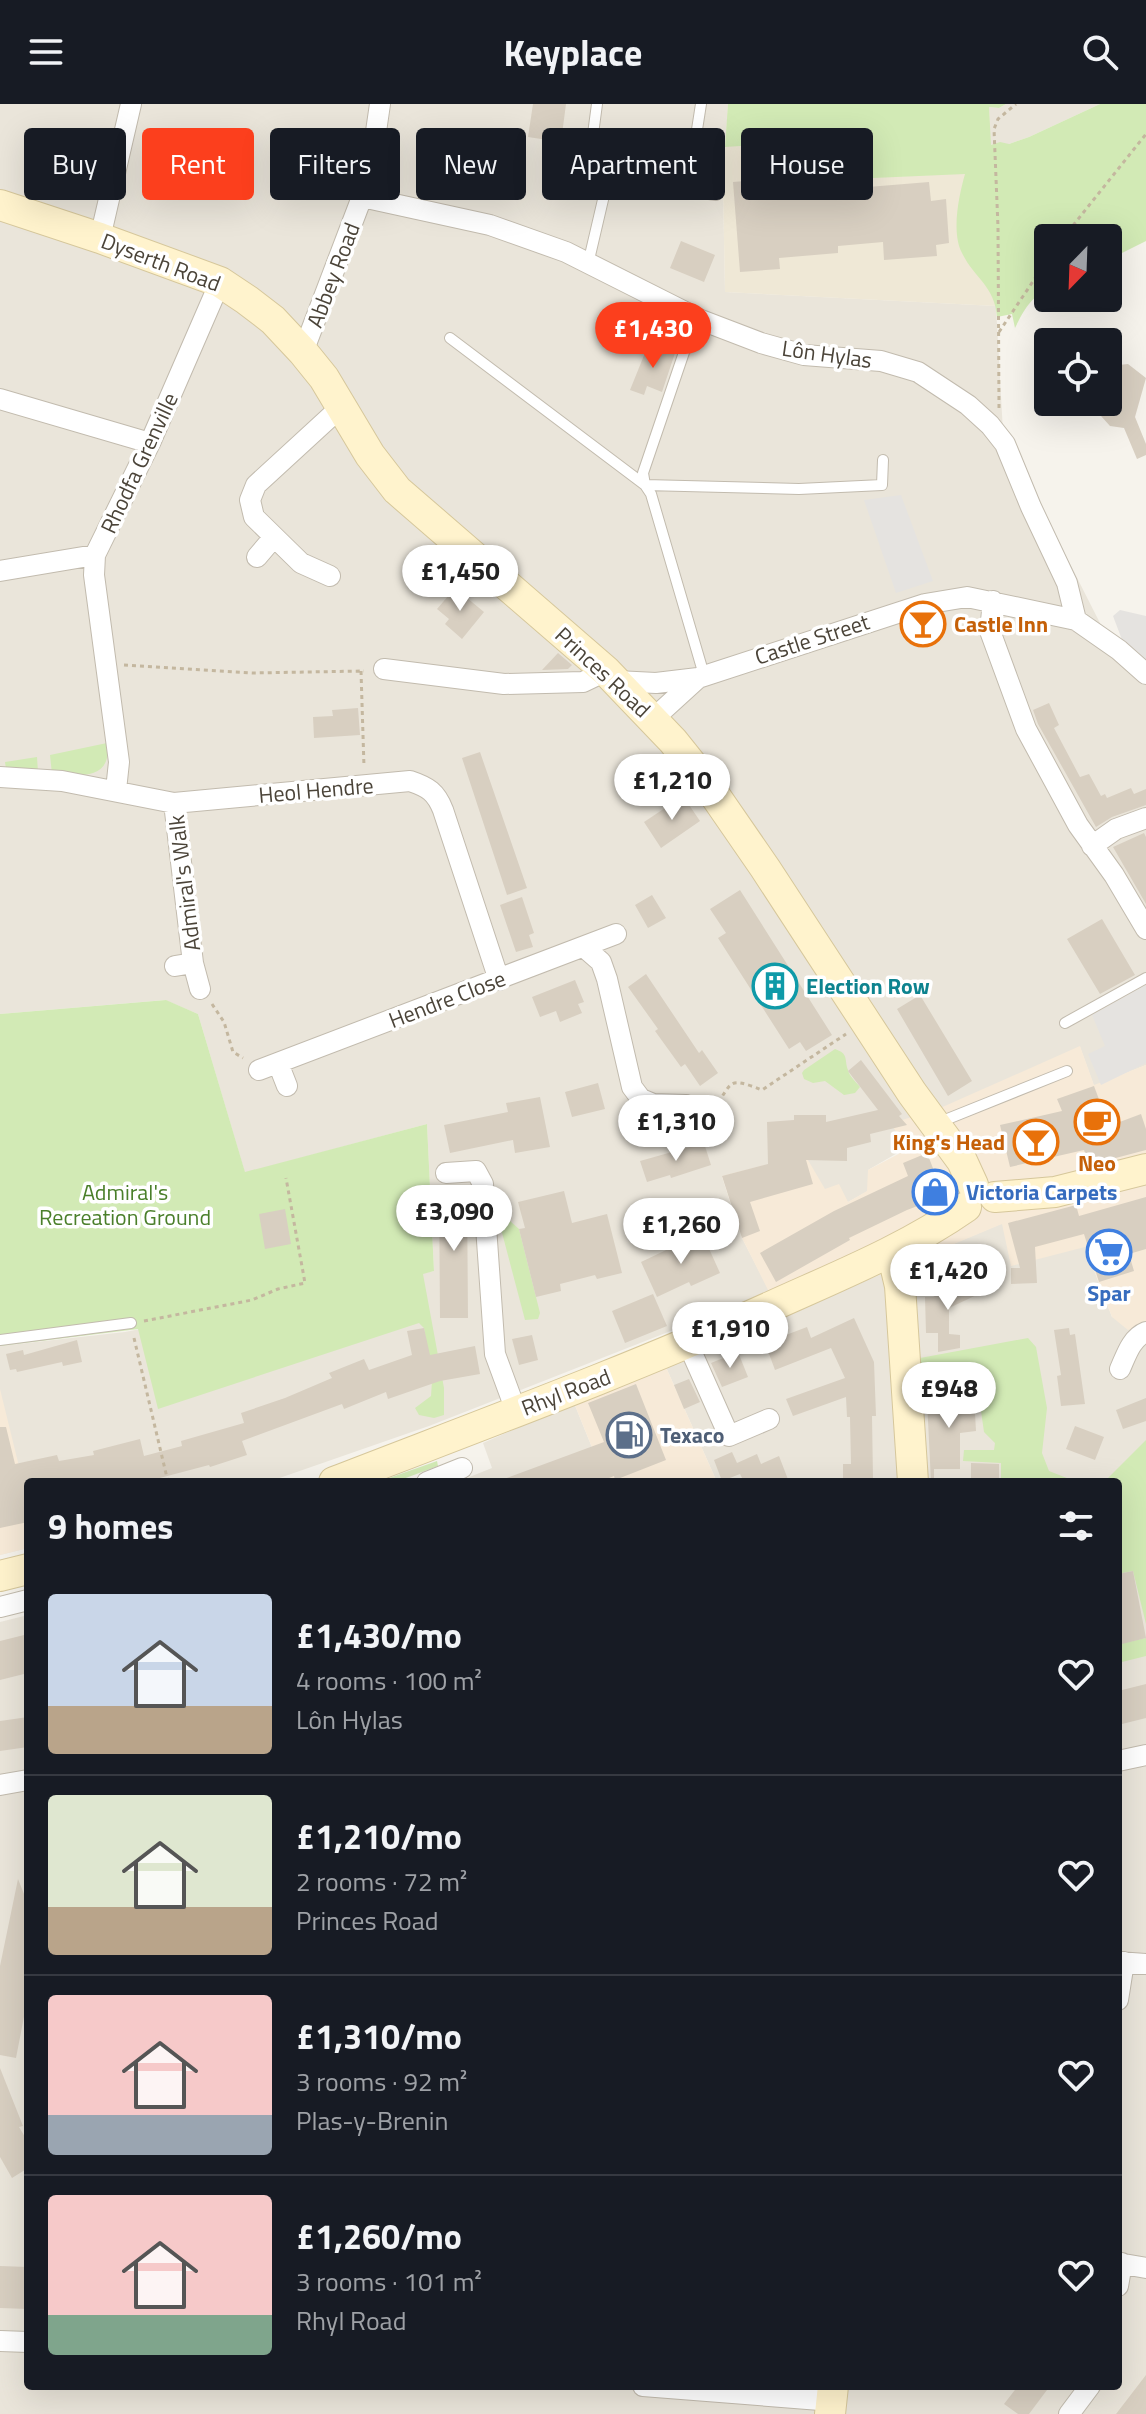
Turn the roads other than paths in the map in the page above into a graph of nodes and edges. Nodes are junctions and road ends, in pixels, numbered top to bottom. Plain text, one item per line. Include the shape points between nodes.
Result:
1 (131, 104) edge
2 (380, 104) edge
3 (597, 104) edge
4 (701, 104) edge
5 (377, 128) edge
6 (594, 128) edge
7 (697, 128) edge
8 (361, 200) edge
9 (376, 200) edge
10 (603, 200) edge
11 (0, 205) edge
12 (100, 238) junction
13 (588, 264) junction
14 (220, 282) junction
15 (696, 317) junction
16 (450, 338) dead end
17 (303, 352) junction
18 (0, 399) edge
19 (342, 406) junction
20 (150, 443) junction
21 (883, 460) dead end
22 (645, 485) junction
23 (274, 537) junction
24 (95, 555) junction
25 (257, 557) dead end
26 (0, 571) edge
27 (330, 576) dead end
28 (993, 601) junction
29 (1076, 620) junction
30 (384, 669) road end
31 (1146, 674) edge
32 (611, 676) junction
33 (701, 676) junction
34 (653, 719) junction
35 (0, 777) edge
36 (116, 790) junction
37 (174, 803) junction
38 (1146, 818) edge
39 (1092, 846) junction
40 (1146, 929) edge
41 (616, 934) dead end
42 (585, 948) junction
43 (1146, 978) edge
44 (499, 980) junction
45 (200, 989) road end
46 (1065, 1023) dead end
47 (1067, 1071) dead end
48 (287, 1086) dead end
49 (686, 1105) road end
50 (934, 1124) junction
51 (1146, 1169) edge
52 (446, 1173) dead end
53 (978, 1197) junction
54 (892, 1252) junction
55 (131, 1323) road end
56 (1146, 1332) edge
57 (0, 1340) edge
58 (688, 1344) junction
59 (1120, 1369) dead end
60 (516, 1411) junction
61 (769, 1419) dead end
62 (462, 1468) dead end
63 (344, 1478) edge
64 (437, 1478) edge
65 (913, 1478) edge
66 (24, 1570) edge
67 (0, 1576) edge
68 (24, 1601) edge
69 (0, 1607) edge
70 (1146, 1755) edge
71 (1122, 1760) edge
72 (24, 1781) edge
73 (0, 1785) edge
74 (1122, 1962) edge
75 (1146, 1964) edge
76 (1122, 2263) edge
77 (1146, 2268) edge
78 (0, 2341) edge
79 (24, 2342) edge
80 (697, 2390) edge
81 (1087, 2390) edge
82 (832, 2400) edge
83 (1069, 2414) edge

1 - 12 street
2 - 5 street, Abbey Road
3 - 6 lane
4 - 7 lane
8 - 17 street, Abbey Road
9 - 13 street, Lôn Hylas via 490,225
10 - 13 lane
11 - 12 street, Dyserth Road
12 - 14 street, Dyserth Road
13 - 15 street, Lôn Hylas
14 - 17 street, Dyserth Road via 273,320
14 - 20 street, Rhodfa Grenville
15 - 22 lane via 643,473
15 - 29 street, Lôn Hylas via 804,355 881,361 918,372 968,405 1005,444 1067,583
16 - 22 lane
17 - 19 street, Princes Road
18 - 20 street
19 - 23 street via 256,485 250,500 254,517
19 - 32 street, Princes Road via 397,490
20 - 24 street, Rhodfa Grenville
21 - 22 lane via 882,485
22 - 33 lane
23 - 25 street
23 - 27 street via 301,563
24 - 26 street, Rhodfa Grenville
24 - 36 street via 119,762
28 - 29 street, Castle Street
28 - 33 street, Castle Street via 967,597 925,604
28 - 39 street via 990,631 1026,729
29 - 31 street, Castle Street
30 - 32 street, Castle Street via 504,684
32 - 33 street, Castle Street via 656,683
32 - 34 street, Princes Road
33 - 34 street, Castle Street
34 - 50 street, Princes Road via 705,781
35 - 36 street, Heol Hendre
36 - 37 street, Heol Hendre
37 - 44 street, Heol Hendre via 410,781 425,786 436,795
37 - 45 street, Admiral's Walk via 184,964
38 - 39 street via 1116,829
39 - 40 street
41 - 42 street, Hendre Close
42 - 44 street, Hendre Close
42 - 49 street via 601,962 632,1087 647,1112
43 - 46 lane
44 - 48 street, Hendre Close via 268,1066
47 - 50 lane
50 - 53 street, Princes Road via 962,1161
51 - 53 street via 1055,1192
52 - 60 street via 476,1171 483,1184 495,1354
53 - 54 street, Rhyl Road
54 - 58 street, Rhyl Road
54 - 65 street via 900,1286
55 - 57 lane
56 - 59 street via 1131,1345
58 - 60 street, Rhyl Road
58 - 61 street via 729,1436
60 - 63 street, Rhyl Road
62 - 64 street
66 - 67 street
68 - 69 street
70 - 71 street
72 - 73 street
74 - 75 street
76 - 77 street
78 - 79 street
80 - 82 street
81 - 83 street

